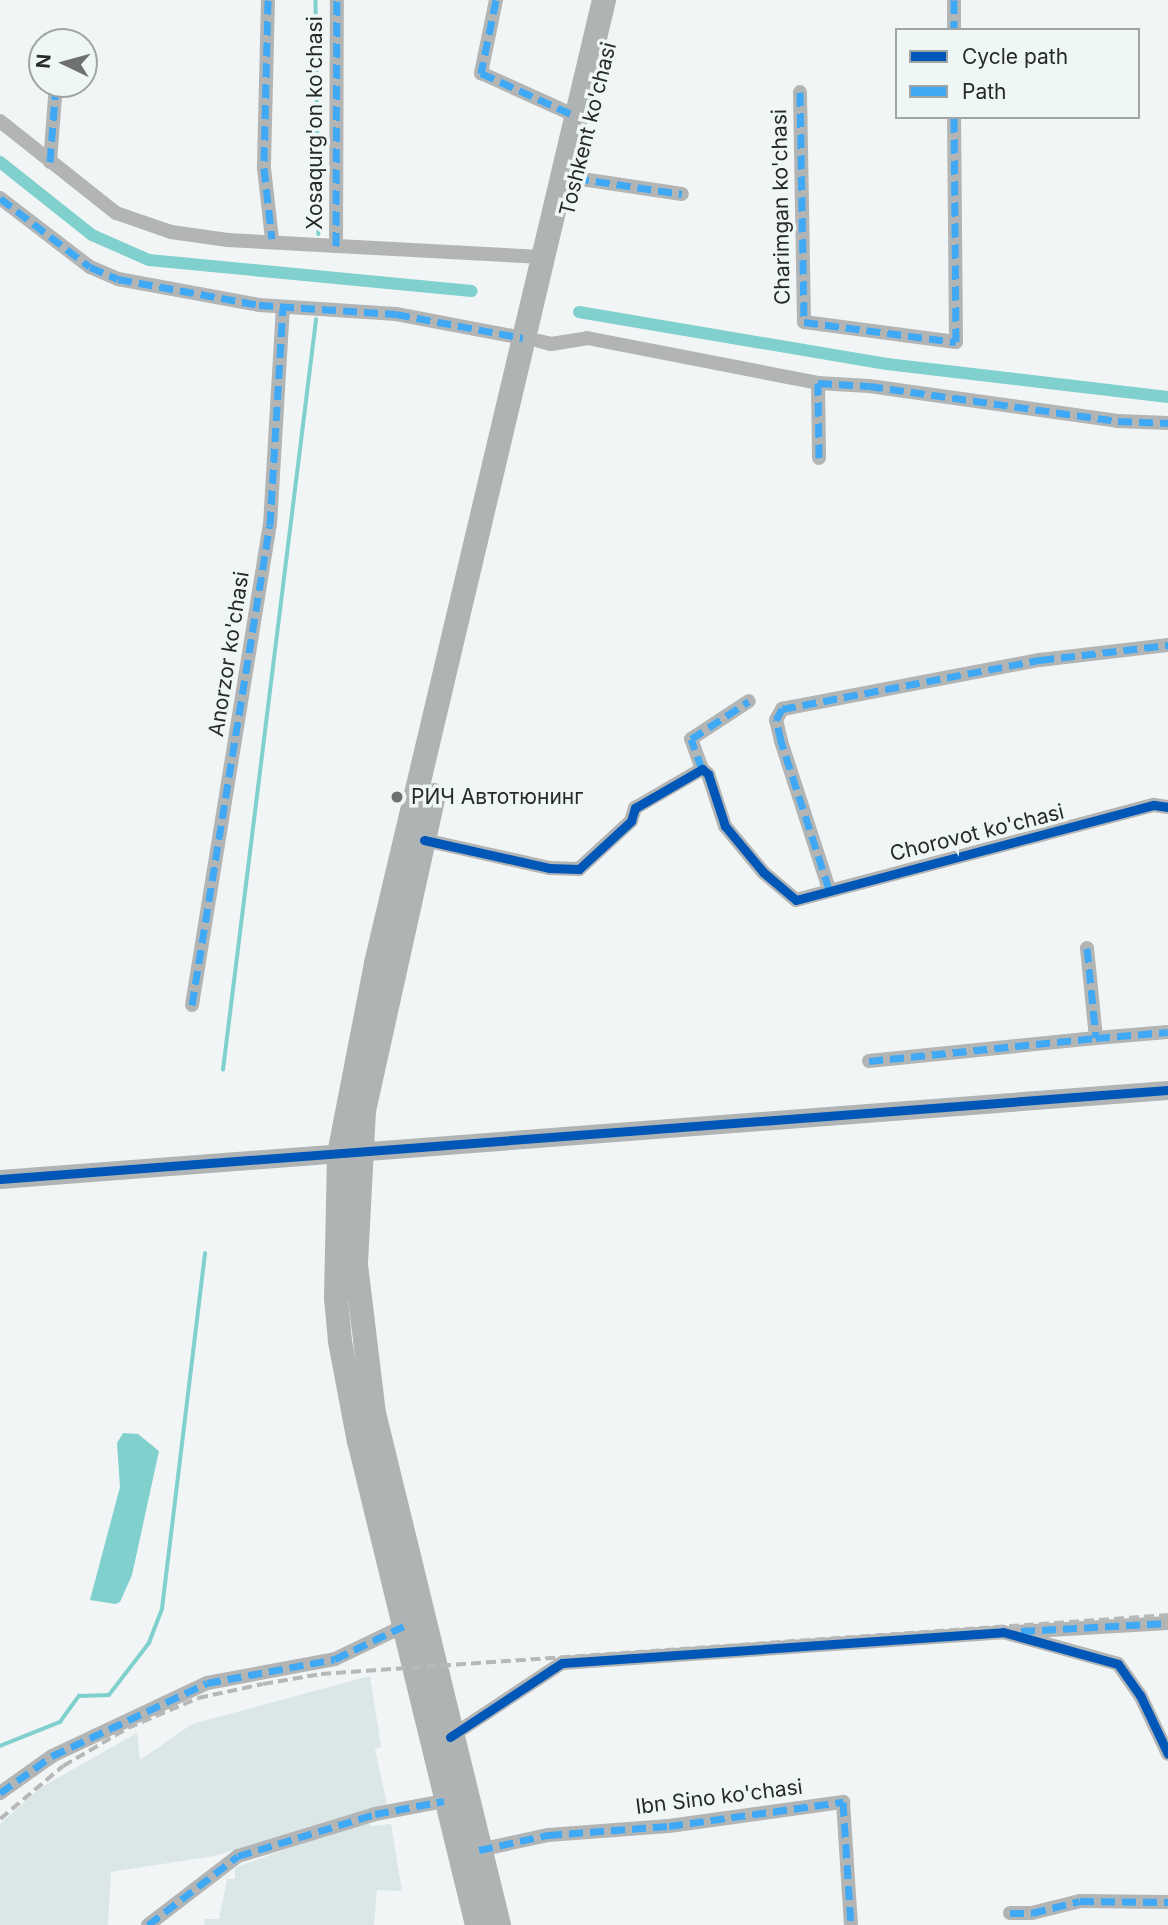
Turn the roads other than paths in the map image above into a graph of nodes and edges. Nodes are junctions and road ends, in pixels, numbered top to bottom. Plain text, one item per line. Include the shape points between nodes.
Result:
1 (268, 0) edge
2 (337, 0) edge
3 (496, 0) edge
4 (604, 0) edge
5 (619, 0) edge
6 (954, 0) edge
7 (954, 28) edge
8 (800, 92) dead end
9 (55, 98) edge
10 (576, 116) junction
11 (954, 119) edge
12 (0, 121) edge
13 (50, 162) junction
14 (575, 178) junction
15 (681, 194) dead end
16 (0, 198) edge
17 (272, 239) junction
18 (335, 246) junction
19 (550, 258) junction
20 (283, 307) junction
21 (531, 340) junction
22 (818, 383) junction
23 (1168, 423) edge
24 (819, 458) dead end
25 (1168, 645) edge
26 (749, 701) dead end
27 (702, 769) junction
28 (1168, 807) edge
29 (424, 840) junction
30 (828, 890) junction
31 (1087, 948) dead end
32 (192, 1005) dead end
33 (1168, 1032) edge
34 (1096, 1038) junction
35 (869, 1060) dead end
36 (1168, 1090) edge
37 (350, 1154) junction
38 (0, 1179) edge
39 (1168, 1623) edge
40 (404, 1626) junction
41 (1003, 1632) junction
42 (450, 1737) junction
43 (1168, 1754) edge
44 (0, 1793) edge
45 (444, 1801) junction
46 (479, 1850) junction
47 (1168, 1902) edge
48 (1010, 1913) dead end
49 (148, 1925) edge
50 (477, 1925) edge
51 (499, 1925) edge
52 (851, 1925) edge

1 - 17 street, Xosaqurg'on ko'chasi via 264,168
2 - 18 street, Xosaqurg'on ko'chasi
3 - 10 street via 481,73
4 - 10 highway, Toshkent ko'chasi
5 - 14 highway, Toshkent ko'chasi
6 - 7 street
8 - 11 street, Charimgan ko'chasi via 804,322 956,342
9 - 13 street
10 - 19 highway, Toshkent ko'chasi
12 - 13 street, Xosaqurg'on ko'chasi
13 - 17 street, Xosaqurg'on ko'chasi via 116,213 171,232 227,240
14 - 15 street
14 - 19 highway, Toshkent ko'chasi
16 - 20 street via 90,267 118,279
17 - 18 street, Xosaqurg'on ko'chasi
18 - 19 street, Xosaqurg'on ko'chasi
19 - 21 highway
20 - 21 street via 397,314
20 - 32 street, Anorzor ko'chasi via 270,525
21 - 22 street via 551,344 587,338
21 - 29 highway
21 - 37 highway via 376,962
22 - 23 street via 869,386 1118,422
22 - 24 street
25 - 30 street via 1040,660 782,709 776,720 780,741
26 - 27 street via 691,739
27 - 29 street via 635,808 631,821 579,869 549,868
27 - 30 street, Chorovot ko'chasi via 708,774 725,826 762,872 796,900
28 - 30 street, Chorovot ko'chasi via 1154,805
29 - 37 highway
31 - 34 street
33 - 34 street
34 - 35 street
36 - 37 street
37 - 38 street
37 - 40 highway via 336,1298 340,1341 359,1442
37 - 42 highway via 356,1265 374,1413
39 - 41 street
40 - 44 street via 335,1659 207,1683 52,1756
40 - 45 highway
41 - 42 street via 562,1663
41 - 43 street via 1118,1664 1140,1695
42 - 46 highway
45 - 49 street via 375,1814 238,1856
45 - 50 highway
46 - 51 highway
46 - 52 street, Ibn Sino ko'chasi via 548,1835 669,1826 843,1802
47 - 48 street via 1080,1901 1032,1913

